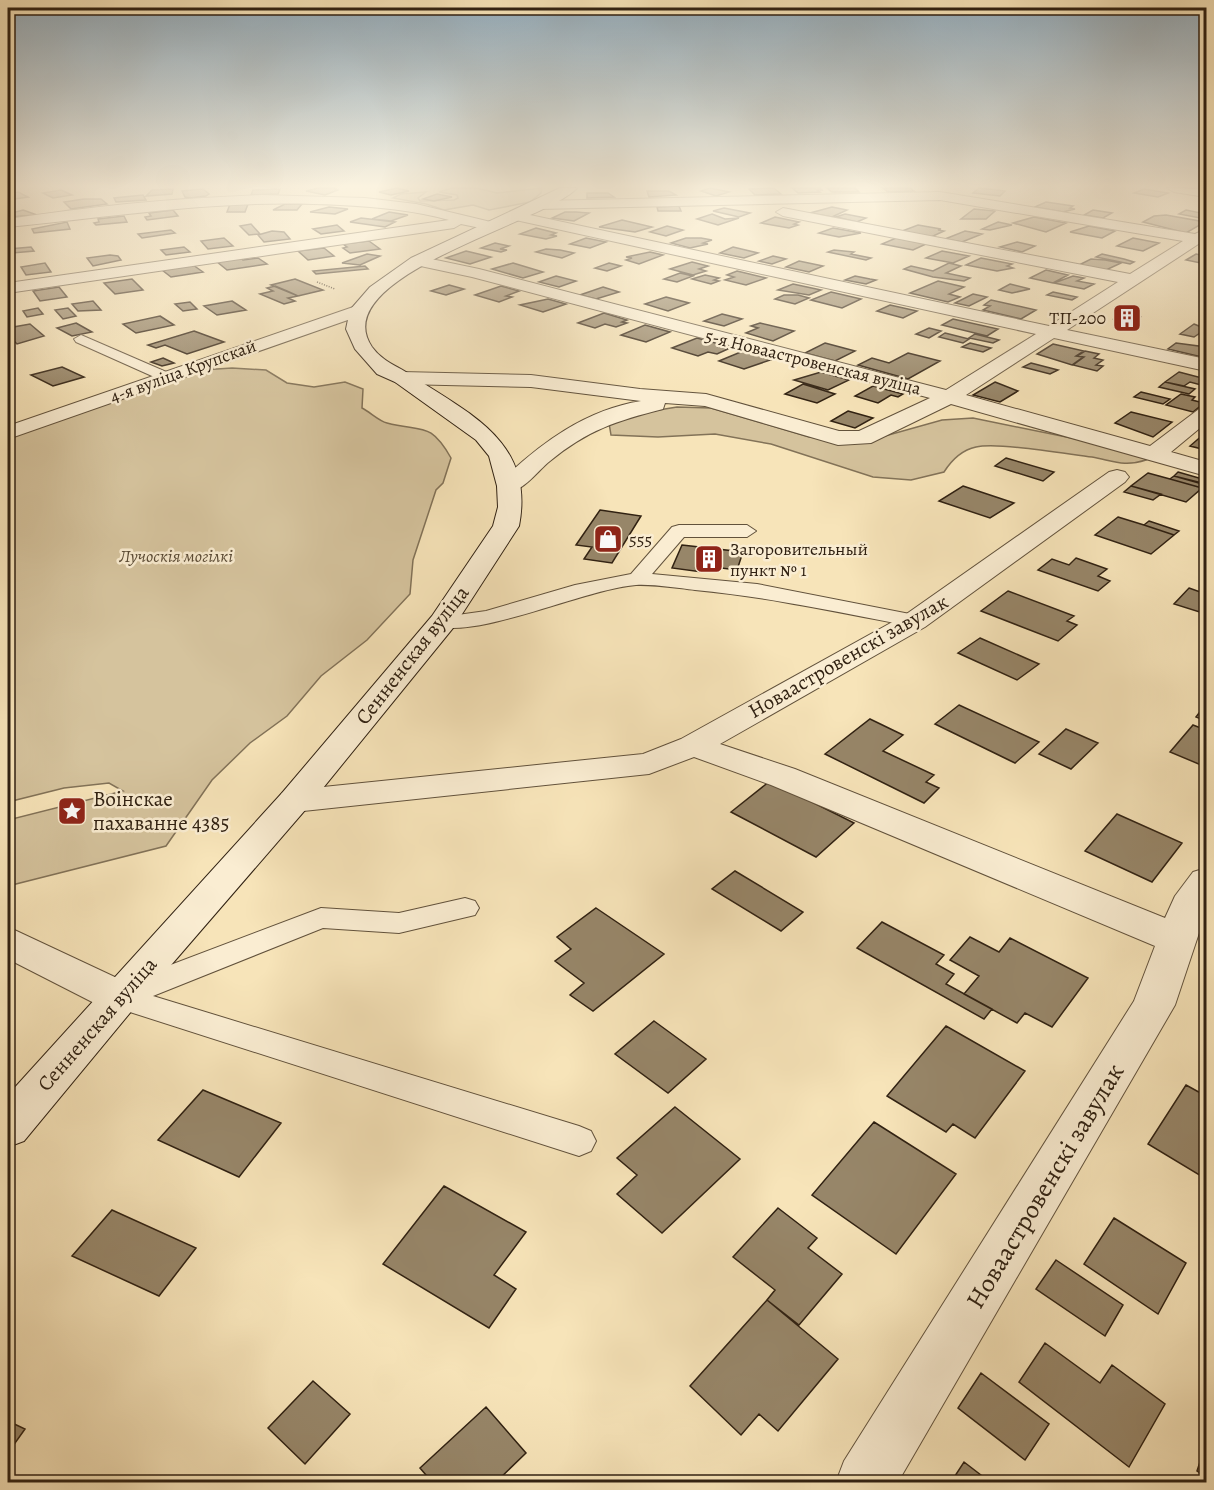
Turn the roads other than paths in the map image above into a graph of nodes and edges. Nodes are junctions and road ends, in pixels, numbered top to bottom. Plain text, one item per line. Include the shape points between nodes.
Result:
1 (222, 258) edge
2 (424, 258) edge
3 (710, 258) edge
4 (1019, 258) edge
5 (1171, 258) edge
6 (417, 261) junction
7 (1134, 280) junction
8 (8, 288) edge
9 (359, 310) junction
10 (1053, 331) junction
11 (81, 339) dead end
12 (1206, 365) edge
13 (166, 377) junction
14 (402, 378) junction
15 (949, 397) junction
16 (706, 400) junction
17 (1206, 413) edge
18 (8, 433) edge
19 (1156, 453) junction
20 (1206, 469) edge
21 (1117, 477) dead end
22 (509, 486) junction
23 (747, 531) dead end
24 (637, 579) junction
25 (915, 621) junction
26 (443, 622) junction
27 (693, 746) junction
28 (294, 801) junction
29 (1206, 881) edge
30 (465, 909) dead end
31 (1177, 939) junction
32 (8, 942) edge
33 (119, 997) junction
34 (8, 1127) edge
35 (579, 1140) dead end
36 (865, 1482) edge

1 - 8 street
2 - 6 street
3 - 10 street
4 - 7 street
5 - 7 street
6 - 9 street via 376,291
6 - 15 street, 5-я Новаастровенская вуліца via 473,272
7 - 10 street
9 - 13 street, 4-я вуліца Крупскай
9 - 14 street, Сенненская вуліца via 355,329 364,350 384,370
10 - 12 street
10 - 15 street
11 - 13 lane
13 - 18 street, 4-я вуліца Крупскай
14 - 16 street via 531,381
14 - 22 street, Сенненская вуліца via 484,435 500,455
15 - 16 street via 863,438 838,438
15 - 19 street, 5-я Новаастровенская вуліца
16 - 22 street via 644,406 594,421 537,458
17 - 19 street
19 - 20 street, 5-я Новаастровенская вуліца
21 - 25 street, Новаастровенскі завулак
22 - 26 street, Сенненская вуліца via 506,526
23 - 24 lane via 679,531
24 - 25 lane via 757,590
24 - 26 lane via 582,589 489,617
25 - 27 street, Новаастровенскі завулак
26 - 28 street, Сенненская вуліца
27 - 28 street, Новаастровенскі завулак via 650,764
27 - 31 street via 783,777
28 - 33 street, Сенненская вуліца
29 - 31 street, Новаастровенскі завулак via 1189,906
30 - 33 lane via 399,923 321,918
31 - 36 street, Новаастровенскі завулак via 1154,1005
32 - 33 street
33 - 34 street, Сенненская вуліца
33 - 35 lane

